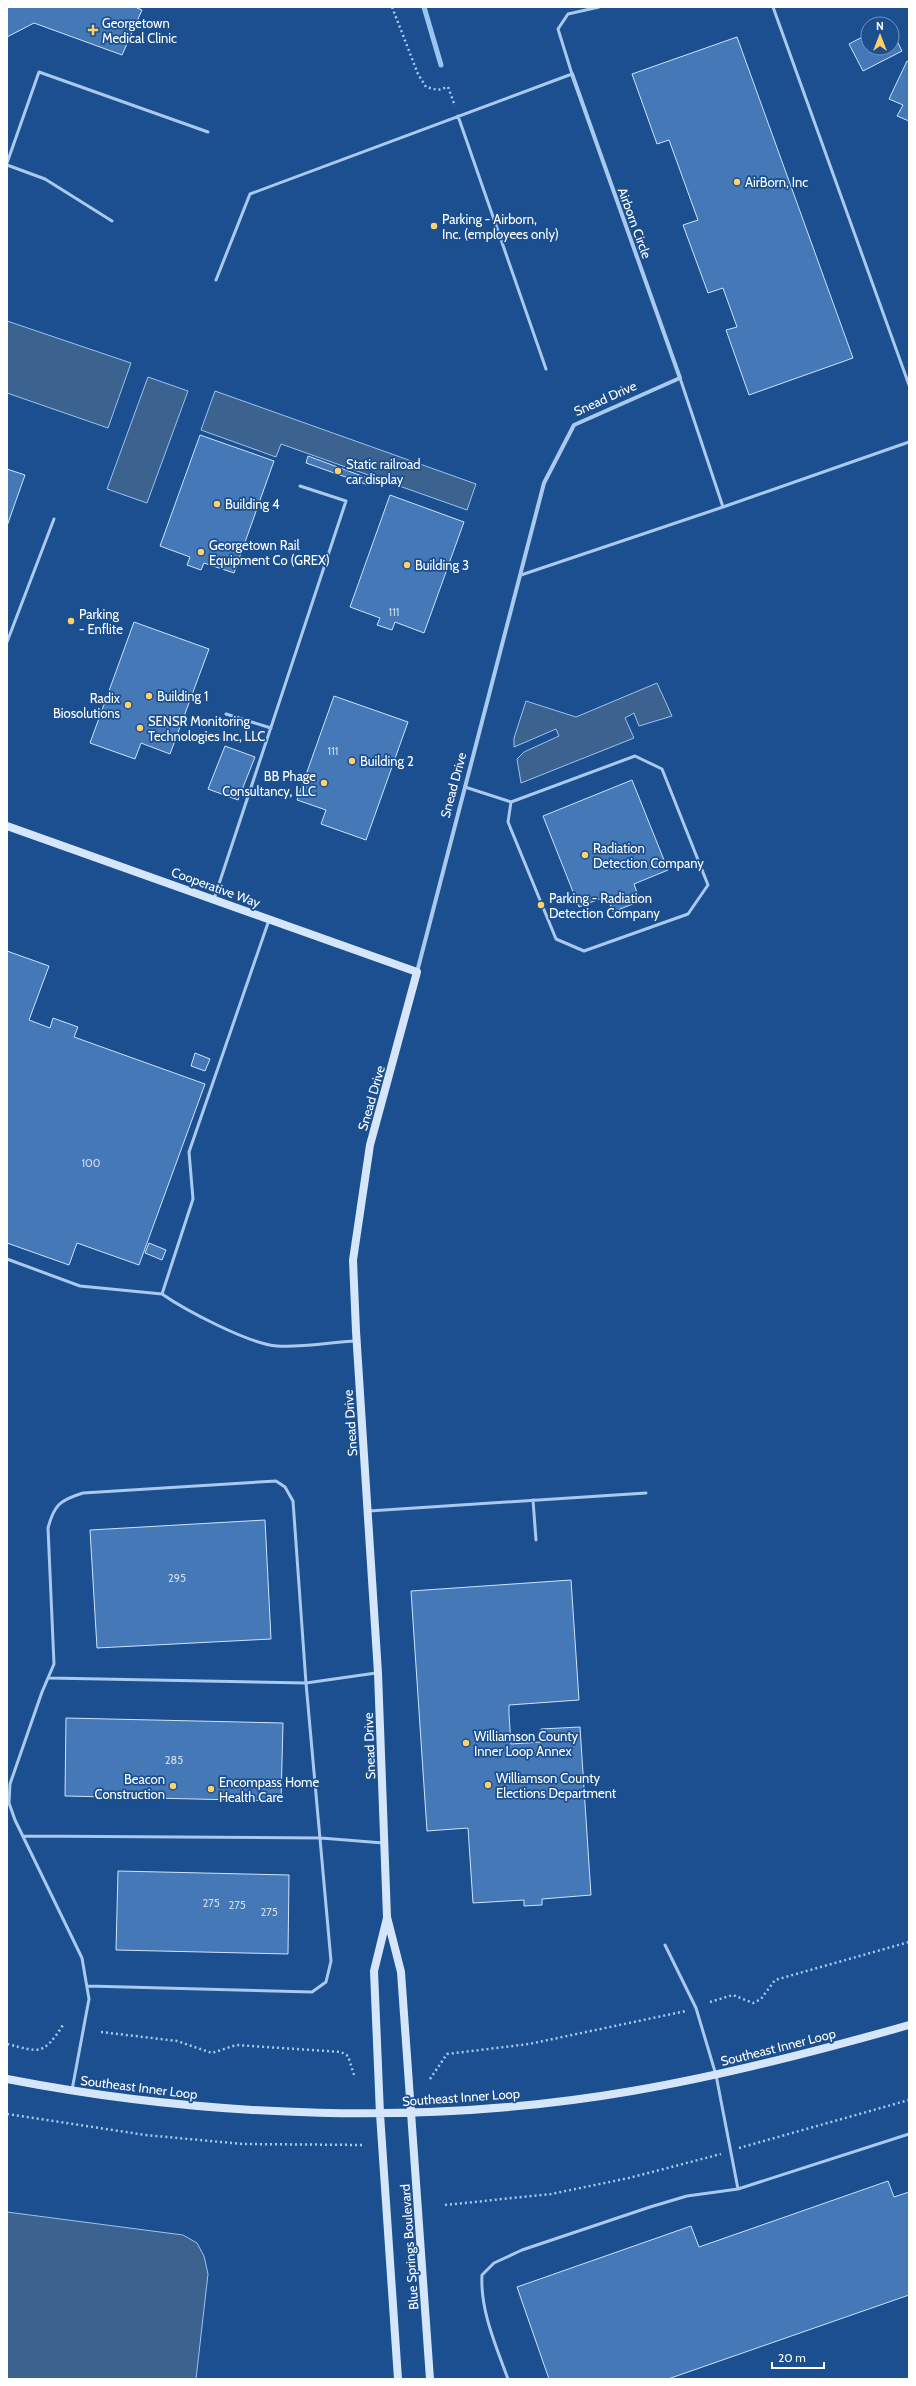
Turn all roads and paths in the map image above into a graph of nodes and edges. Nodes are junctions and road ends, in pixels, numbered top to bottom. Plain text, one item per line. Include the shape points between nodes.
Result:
1 (392, 7) edge
2 (599, 7) edge
3 (773, 7) edge
4 (572, 74) junction
5 (458, 116) junction
6 (208, 132) dead end
7 (7, 164) edge
8 (112, 221) dead end
9 (216, 280) dead end
10 (546, 369) dead end
11 (680, 378) junction
12 (909, 385) edge
13 (909, 442) edge
14 (300, 486) dead end
15 (723, 507) junction
16 (54, 519) dead end
17 (521, 575) junction
18 (7, 642) edge
19 (226, 714) dead end
20 (270, 728) junction
21 (465, 787) junction
22 (511, 802) junction
23 (7, 826) edge
24 (214, 899) junction
25 (269, 919) junction
26 (417, 972) junction
27 (7, 1260) edge
28 (162, 1294) junction
29 (356, 1341) junction
30 (646, 1493) dead end
31 (533, 1500) junction
32 (367, 1511) junction
33 (536, 1540) dead end
34 (378, 1673) junction
35 (49, 1678) junction
36 (306, 1683) junction
37 (24, 1836) junction
38 (321, 1838) junction
39 (385, 1843) junction
40 (387, 1917) junction
41 (909, 1942) edge
42 (665, 1944) dead end
43 (88, 1986) junction
44 (710, 2002) dead end
45 (689, 2010) dead end
46 (909, 2024) edge
47 (63, 2025) dead end
48 (102, 2032) dead end
49 (7, 2044) edge
50 (716, 2075) junction
51 (355, 2078) dead end
52 (7, 2079) edge
53 (430, 2079) dead end
54 (72, 2092) junction
55 (909, 2100) edge
56 (412, 2113) junction
57 (7, 2114) edge
58 (380, 2114) junction
59 (909, 2134) edge
60 (364, 2146) dead end
61 (730, 2151) junction
62 (738, 2189) junction
63 (445, 2205) dead end
64 (398, 2379) edge
65 (430, 2379) edge
66 (508, 2379) edge

1 - 5 path via 418,74 426,87 438,90 448,87
2 - 4 lane via 568,14 558,29
3 - 12 lane
4 - 5 lane
4 - 11 street, Airborn Circle
5 - 9 lane via 250,194
5 - 10 lane
6 - 7 lane via 39,72
7 - 8 lane via 45,178
11 - 15 lane
11 - 17 street, Snead Drive via 574,425 544,483
13 - 15 lane
14 - 20 lane via 346,501
15 - 17 lane
16 - 18 lane
17 - 21 street, Snead Drive
19 - 20 lane
20 - 24 lane
21 - 22 lane
21 - 26 street, Snead Drive
22 - 22 lane via 508,822 556,939 584,951 688,914 708,885 662,769 635,756
23 - 24 street, Cooperative Way
24 - 25 street, Cooperative Way
25 - 26 street, Cooperative Way
25 - 28 lane via 189,1152 192,1199
26 - 29 street, Snead Drive via 370,1145 353,1260
27 - 28 lane via 80,1286
28 - 29 lane via 183,1309 244,1336 276,1346
29 - 32 street, Snead Drive
30 - 31 lane
31 - 32 lane
31 - 33 lane
32 - 34 street, Snead Drive
34 - 36 lane
34 - 39 street, Snead Drive
35 - 36 lane
35 - 36 lane via 54,1664 48,1528 52,1513 64,1499 83,1493 276,1481 285,1486 292,1501
35 - 37 lane via 10,1784 9,1803
36 - 38 lane
37 - 38 lane
37 - 43 lane via 82,1958
38 - 39 lane
38 - 43 lane via 331,1961 326,1982 312,1992
39 - 40 street, Snead Drive
40 - 56 street, Snead Drive via 401,1972
40 - 58 street, Snead Drive via 374,1971
41 - 44 path via 775,1980 761,1999 753,2004 733,1995
42 - 50 lane via 695,2003
43 - 54 lane via 89,1999
45 - 53 path via 529,2044 447,2054
46 - 50 street, Southeast Inner Loop via 825,2049
47 - 49 path via 50,2045 36,2051
48 - 51 path via 177,2041 212,2053 236,2045 341,2052 348,2056
50 - 56 street, Southeast Inner Loop via 631,2091 541,2103
50 - 61 lane
52 - 54 street, Southeast Inner Loop
54 - 58 street, Southeast Inner Loop via 203,2107
55 - 61 path
56 - 58 street, Southeast Inner Loop
56 - 65 street, Blue Springs Boulevard
57 - 60 path via 146,2135 236,2143
58 - 64 street, Blue Springs Boulevard
59 - 62 lane
61 - 62 lane
61 - 63 path via 629,2178 551,2194
62 - 66 lane via 687,2196 650,2207 522,2250 494,2263 482,2275 481,2292 494,2343

